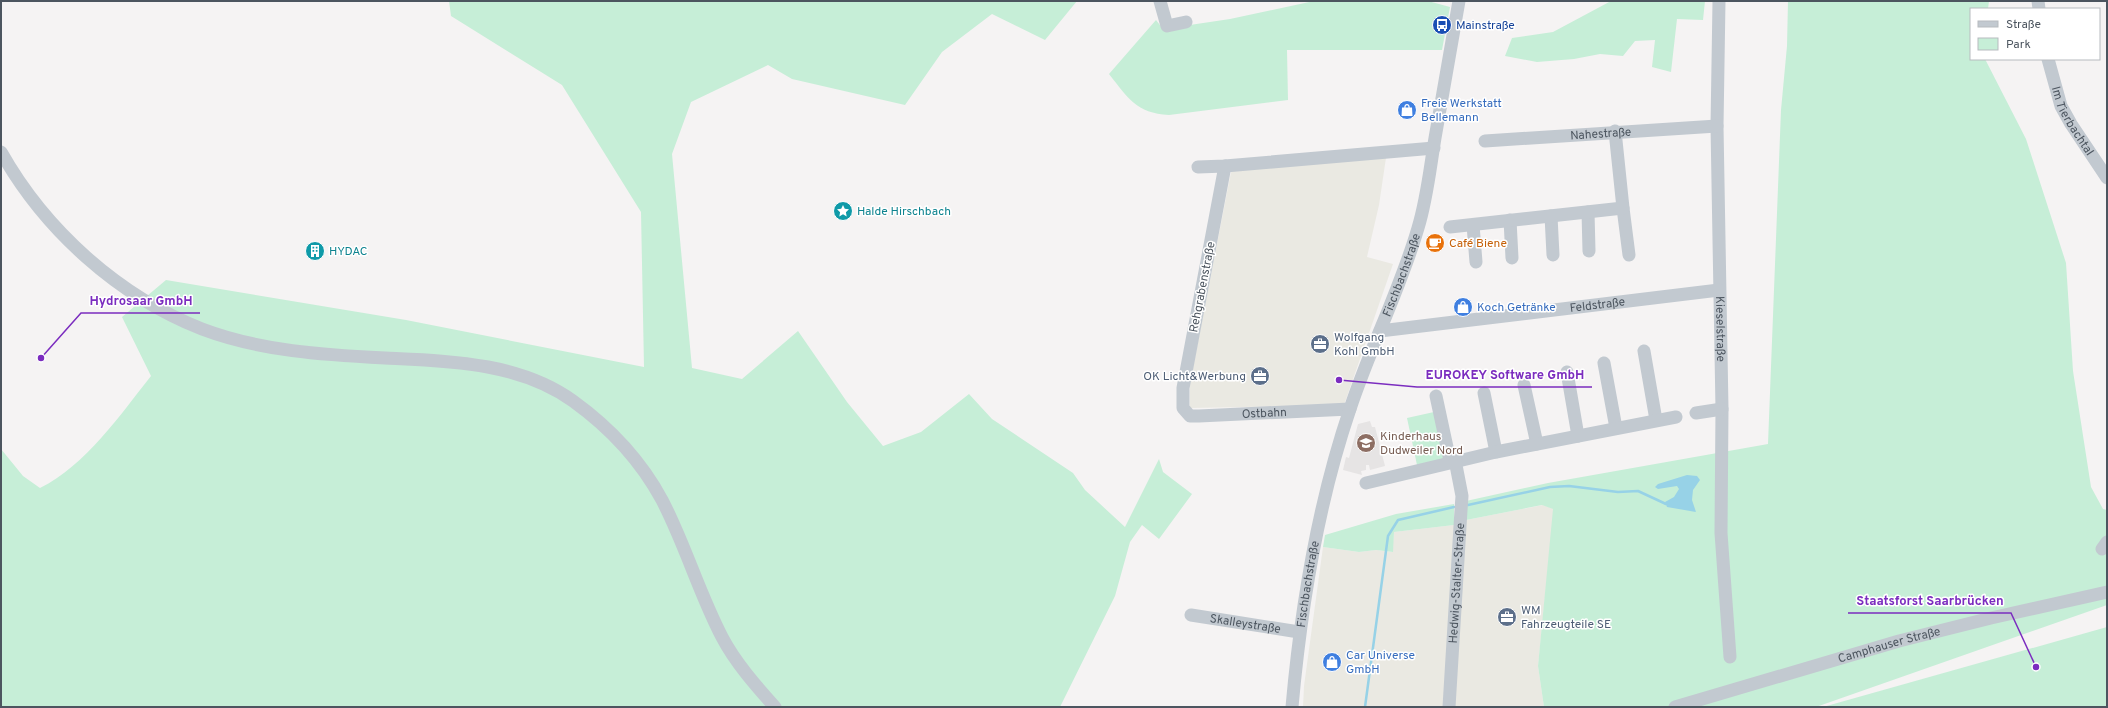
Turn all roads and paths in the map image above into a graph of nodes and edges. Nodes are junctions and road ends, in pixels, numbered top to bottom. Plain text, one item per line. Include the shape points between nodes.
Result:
1 (1160, 1) edge
2 (1459, 1) edge
3 (1718, 1) edge
4 (1186, 22) dead end
5 (2048, 60) edge
6 (1717, 126) junction
7 (1615, 131) junction
8 (1485, 141) dead end
9 (1434, 148) junction
10 (1, 152) edge
11 (1225, 166) junction
12 (1198, 167) dead end
13 (2107, 178) edge
14 (1623, 208) junction
15 (1588, 212) junction
16 (1551, 216) junction
17 (1510, 220) junction
18 (1473, 225) junction
19 (1450, 227) dead end
20 (1589, 251) dead end
21 (1553, 255) dead end
22 (1629, 255) dead end
23 (1512, 258) dead end
24 (1476, 262) dead end
25 (1719, 290) junction
26 (1380, 331) junction
27 (1644, 351) dead end
28 (1604, 362) dead end
29 (1567, 372) dead end
30 (1524, 384) dead end
31 (1484, 392) dead end
32 (1436, 396) dead end
33 (1183, 408) joint
34 (1350, 409) junction
35 (1722, 409) junction
36 (1696, 412) dead end
37 (1676, 417) dead end
38 (1656, 420) junction
39 (1616, 428) junction
40 (1578, 436) junction
41 (1537, 444) junction
42 (1496, 452) junction
43 (1453, 461) junction
44 (1366, 483) dead end
45 (2107, 592) edge
46 (1191, 615) dead end
47 (1299, 632) junction
48 (1730, 657) dead end
49 (774, 707) edge
50 (1292, 707) edge
51 (1449, 707) edge
52 (1674, 707) edge

1 - 4 street via 1167,26
2 - 9 street, Fischbachstraße
3 - 6 street, Kieselstraße
5 - 13 street, Im Tierbachtal via 2061,106
6 - 7 street, Nahestraße
6 - 25 street, Kieselstraße
7 - 8 street, Nahestraße
7 - 14 street
9 - 11 street
9 - 26 street, Fischbachstraße via 1418,229
10 - 49 street via 27,192 64,237 103,272 141,299 203,329 272,347 322,355 462,362 514,373 539,382 572,400 616,438 645,474 662,500 722,639
11 - 12 street
11 - 33 street, Rehgrabenstraße via 1183,388
14 - 15 street
14 - 22 street
15 - 16 street
15 - 20 street
16 - 17 street
16 - 21 street
17 - 18 street
17 - 23 street
18 - 19 street
18 - 24 street
25 - 26 street, Feldstraße
25 - 35 street, Kieselstraße
26 - 34 street, Fischbachstraße
27 - 38 street
28 - 39 street
29 - 40 street
30 - 41 street
31 - 42 street
32 - 43 street, Hedwig-Stalter-Straße
33 - 34 street, Ostbahn via 1190,416
34 - 47 street, Fischbachstraße via 1328,482 1313,549
35 - 36 street
35 - 48 street, Kieselstraße via 1722,533
37 - 38 street
38 - 39 street
39 - 40 street
40 - 41 street
41 - 42 street
42 - 43 street
43 - 44 street
43 - 51 street, Hedwig-Stalter-Straße via 1462,496 1462,510
45 - 52 street, Camphauser Straße via 1941,630
46 - 47 street, Skalleystraße
47 - 50 street, Fischbachstraße

